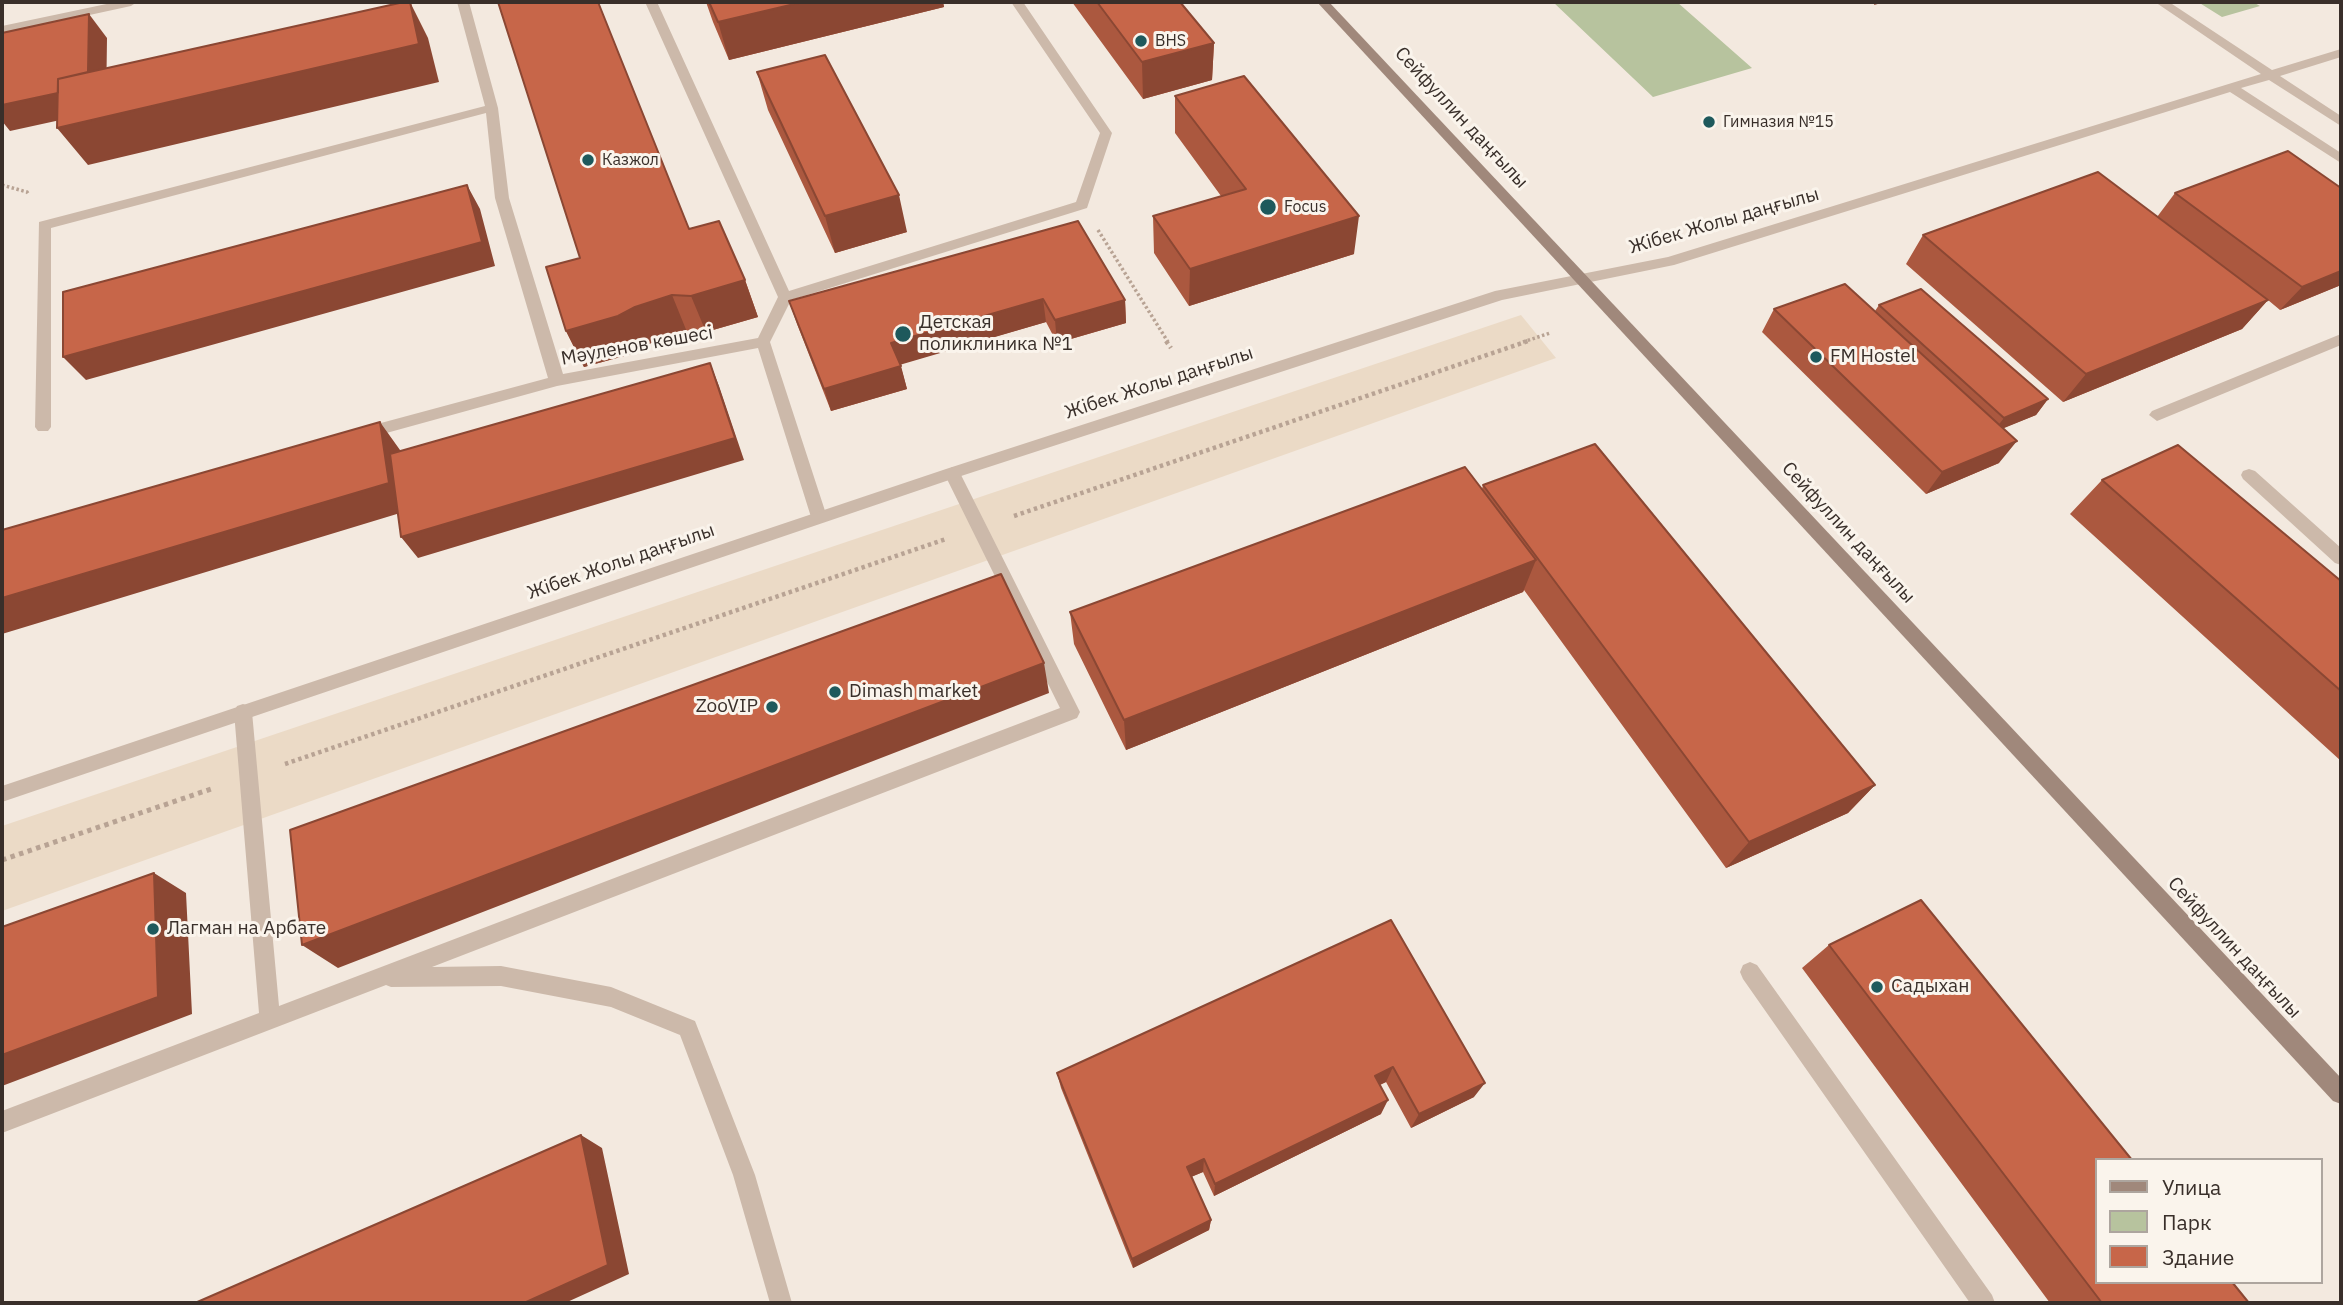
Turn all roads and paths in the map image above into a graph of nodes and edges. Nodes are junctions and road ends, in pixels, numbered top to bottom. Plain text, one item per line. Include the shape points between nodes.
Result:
1 (131, 2) edge
2 (463, 2) edge
3 (650, 2) edge
4 (1017, 2) edge
5 (1322, 2) edge
6 (2161, 2) edge
7 (2, 30) edge
8 (2341, 53) edge
9 (2271, 75) junction
10 (2231, 87) junction
11 (492, 108) junction
12 (2341, 122) edge
13 (2341, 159) edge
14 (1082, 205) junction
15 (1583, 279) junction
16 (785, 297) junction
17 (1550, 333) dead end
18 (2341, 338) edge
19 (763, 342) junction
20 (1171, 348) dead end
21 (557, 381) junction
22 (2157, 415) dead end
23 (43, 427) dead end
24 (345, 438) edge
25 (952, 472) junction
26 (2249, 475) dead end
27 (819, 517) junction
28 (979, 527) junction
29 (2341, 558) edge
30 (243, 712) junction
31 (248, 777) junction
32 (2, 794) edge
33 (2, 860) edge
34 (1750, 972) dead end
35 (380, 977) junction
36 (270, 1019) junction
37 (2341, 1093) edge
38 (2, 1122) edge
39 (781, 1303) edge
40 (1984, 1303) edge

1 - 7 street
2 - 11 street, Мәуленов көшесі
3 - 16 street
4 - 14 street via 1106,133
5 - 15 main road, Сейфуллин даңғылы
6 - 9 street
8 - 9 street, Жібек Жолы даңғылы
9 - 10 street, Жібек Жолы даңғылы
9 - 12 street
10 - 13 street
10 - 15 street, Жібек Жолы даңғылы via 1669,262
11 - 21 street, Мәуленов көшесі via 502,198
11 - 23 street via 44,225
14 - 16 street
14 - 20 path
15 - 25 street, Жібек Жолы даңғылы via 1500,295
15 - 37 main road, Сейфуллин даңғылы
16 - 19 street
17 - 28 path
18 - 22 street
19 - 21 street, Мәуленов көшесі
19 - 27 street
21 - 24 street
25 - 27 street, Жібек Жолы даңғылы
25 - 28 street
26 - 29 street
27 - 30 street, Жібек Жолы даңғылы
28 - 31 path
28 - 35 street via 1071,712
30 - 31 street
30 - 32 street, Жібек Жолы даңғылы
31 - 33 path
31 - 36 street
34 - 40 street
35 - 36 street
35 - 39 street via 501,976 611,998 688,1028 744,1175
36 - 38 street

